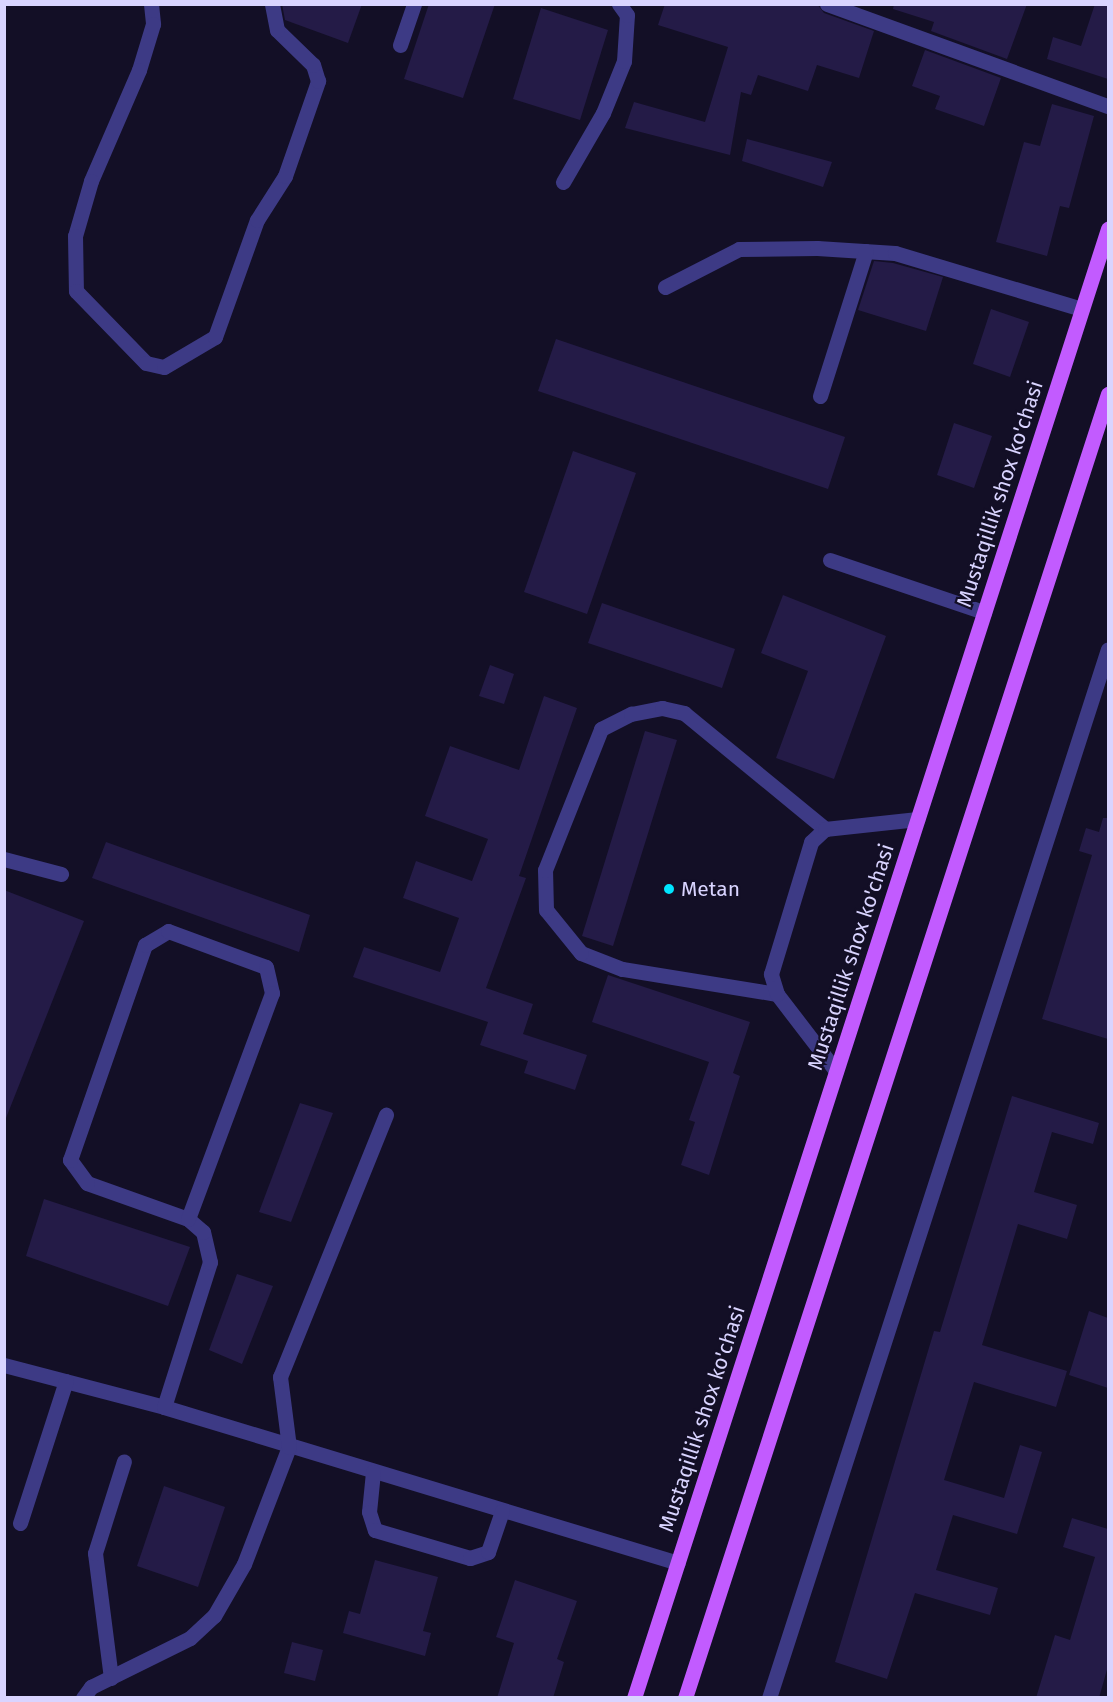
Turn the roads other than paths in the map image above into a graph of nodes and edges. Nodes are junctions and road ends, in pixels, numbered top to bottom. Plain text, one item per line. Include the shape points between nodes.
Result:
1 (152, 4) edge
2 (272, 4) edge
3 (414, 4) edge
4 (618, 4) edge
5 (827, 4) edge
6 (400, 45) dead end
7 (1108, 106) edge
8 (563, 182) dead end
9 (1108, 229) edge
10 (866, 251) junction
11 (665, 287) dead end
12 (1082, 309) junction
13 (1108, 394) edge
14 (820, 396) dead end
15 (830, 560) dead end
16 (984, 612) junction
17 (1108, 649) edge
18 (917, 819) junction
19 (825, 829) junction
20 (4, 859) edge
21 (61, 874) dead end
22 (777, 994) junction
23 (836, 1071) junction
24 (386, 1115) dead end
25 (188, 1219) junction
26 (4, 1365) edge
27 (66, 1381) junction
28 (164, 1407) junction
29 (289, 1447) junction
30 (124, 1461) dead end
31 (374, 1472) junction
32 (502, 1510) junction
33 (20, 1523) dead end
34 (678, 1563) junction
35 (111, 1678) junction
36 (83, 1698) edge
37 (634, 1698) edge
38 (685, 1698) edge
39 (769, 1698) edge

1 - 2 street via 153,24 139,70 91,181 75,236 76,291 146,363 164,367 215,337 257,220 285,176 318,81 313,65 277,30
3 - 6 street
4 - 8 street via 627,15 624,61 603,113
5 - 7 street
9 - 12 main road, Mustaqillik shox ko'chasi
10 - 11 street via 739,249
10 - 12 street via 895,252
10 - 14 street
12 - 16 main road, Mustaqillik shox ko'chasi
13 - 38 main road
15 - 16 street
16 - 18 main road, Mustaqillik shox ko'chasi
17 - 39 street
18 - 19 street
18 - 23 main road, Mustaqillik shox ko'chasi
19 - 22 street via 812,842 771,974
19 - 22 street via 684,713 662,708 631,714 601,729 545,870 546,910 581,952 622,969
20 - 21 street
22 - 23 street
23 - 34 main road, Mustaqillik shox ko'chasi
24 - 29 street via 280,1377
25 - 25 street via 87,1183 70,1160 145,945 168,931 266,967 272,993
25 - 28 street via 203,1232 210,1262
26 - 27 street
27 - 28 street
27 - 33 street
28 - 29 street
29 - 31 street
29 - 35 street via 244,1564 214,1616 190,1638
30 - 35 street via 95,1553
31 - 32 street
31 - 32 street via 369,1512 375,1530 470,1558 488,1552
32 - 34 street
34 - 37 main road, Mustaqillik shox ko'chasi
35 - 36 street via 90,1687

